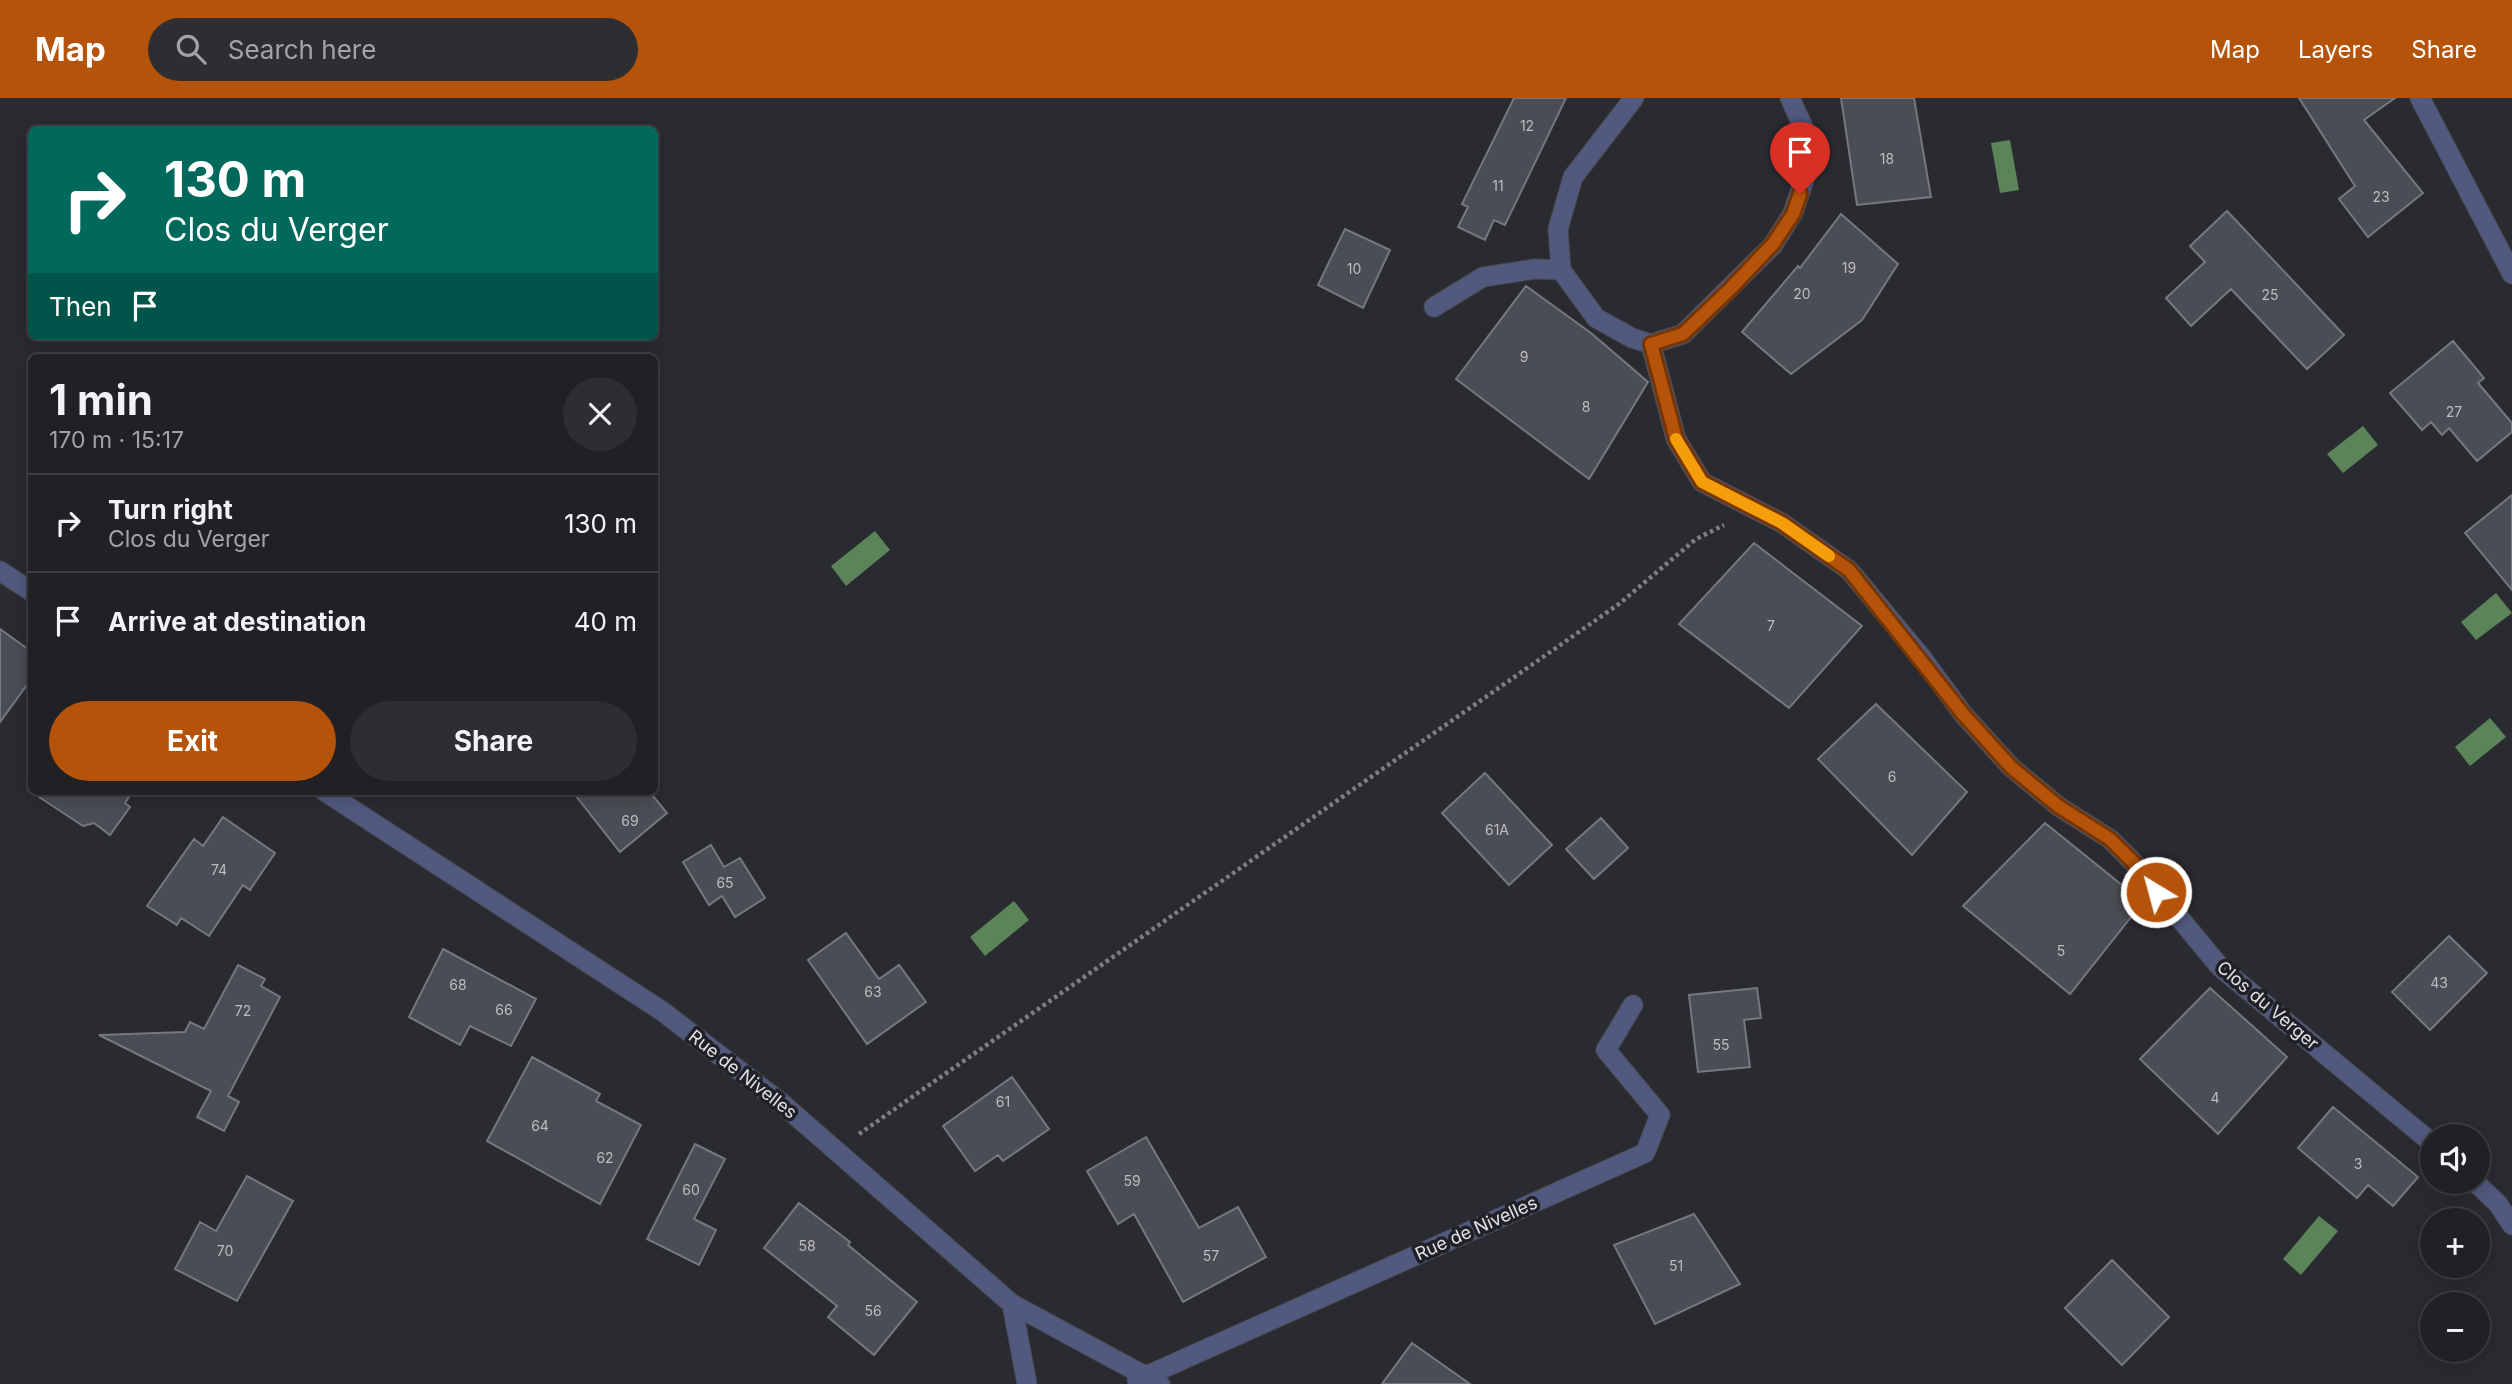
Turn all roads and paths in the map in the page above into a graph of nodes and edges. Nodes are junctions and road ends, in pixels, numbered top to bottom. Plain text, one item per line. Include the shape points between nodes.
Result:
1 (1634, 98) edge
2 (1790, 98) edge
3 (2420, 98) edge
4 (1561, 270) junction
5 (2512, 274) edge
6 (1434, 307) dead end
7 (1651, 344) junction
8 (1746, 504) junction
9 (0, 571) edge
10 (28, 589) edge
11 (330, 795) edge
12 (1633, 1005) dead end
13 (2420, 1133) edge
14 (835, 1151) junction
15 (2487, 1194) edge
16 (2512, 1225) edge
17 (1012, 1304) junction
18 (1145, 1382) edge
19 (1027, 1384) edge

1 - 4 street via 1573,177 1558,229
2 - 7 street via 1809,140 1806,174 1793,214 1773,244 1683,334
3 - 5 street
4 - 6 street via 1483,277
4 - 7 street via 1596,318
7 - 8 street, Clos du Verger via 1676,439 1702,482
8 - 13 street, Clos du Verger via 1849,570 2011,767 2058,806 2110,839 2220,967
8 - 14 path via 1728,523 1696,539 1619,604
9 - 10 street
11 - 14 street, Rue de Nivelles via 663,1011
12 - 18 street, Rue de Nivelles via 1606,1050 1660,1115 1646,1153
14 - 17 street, Rue de Nivelles
15 - 16 street
17 - 18 street, Rue de Nivelles
17 - 19 street

